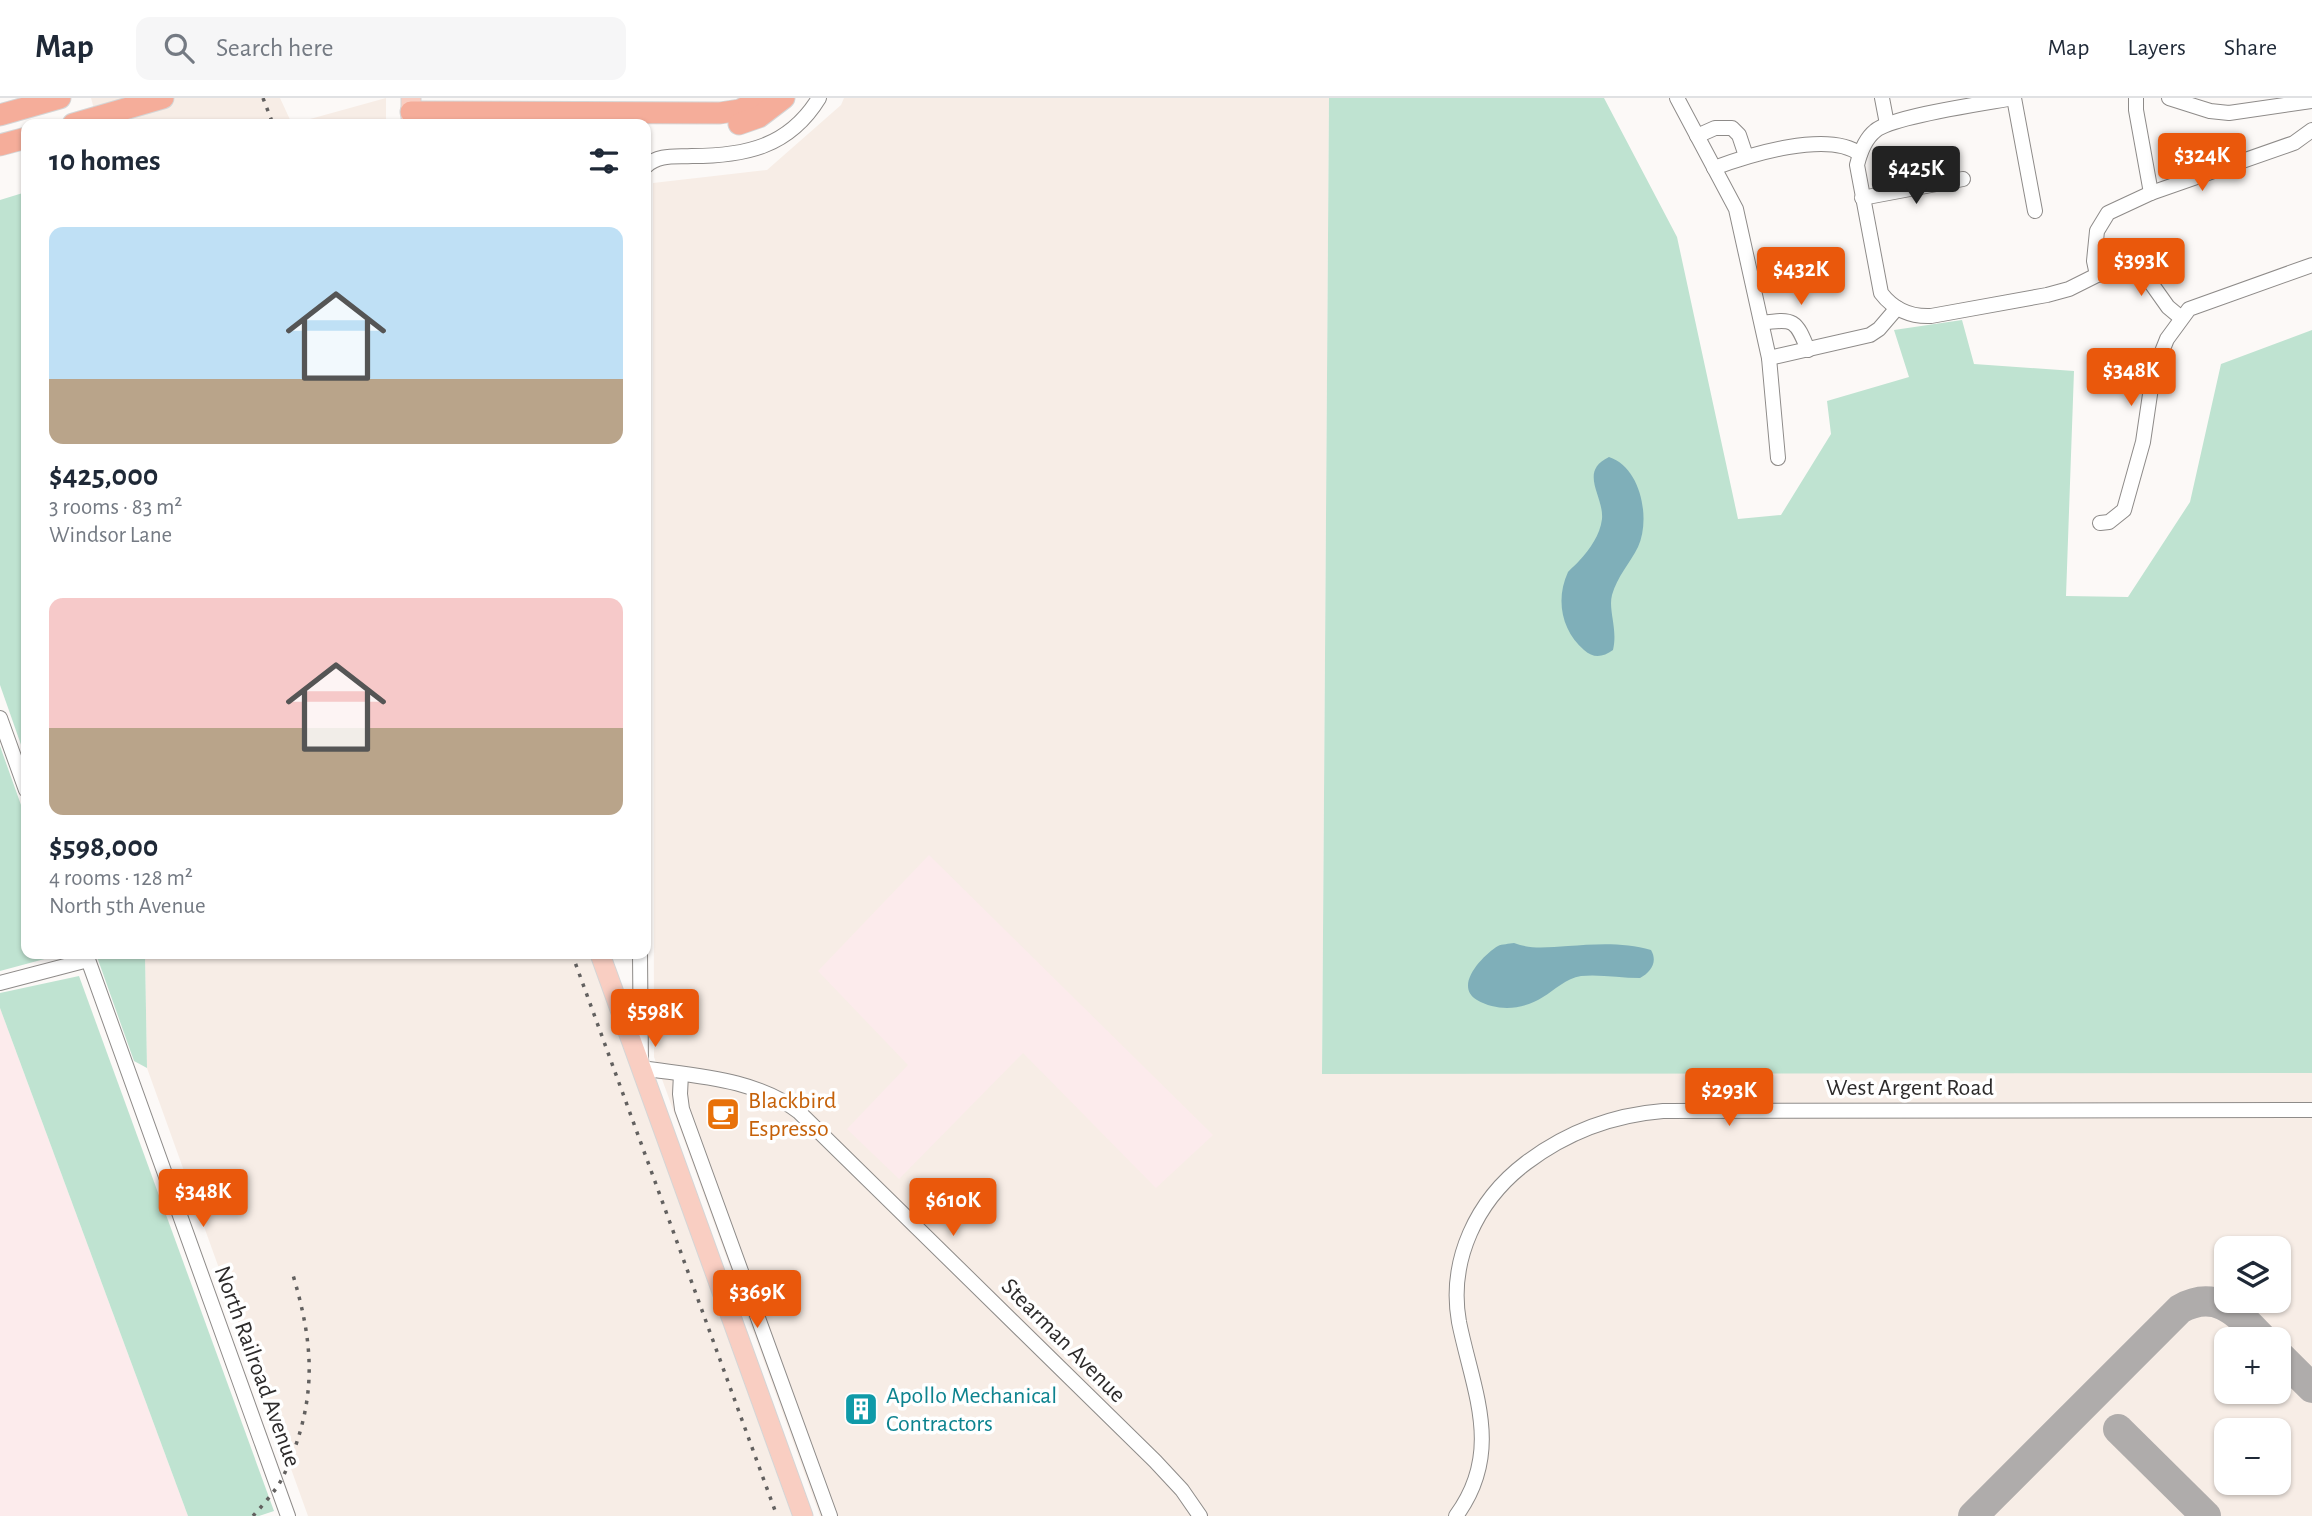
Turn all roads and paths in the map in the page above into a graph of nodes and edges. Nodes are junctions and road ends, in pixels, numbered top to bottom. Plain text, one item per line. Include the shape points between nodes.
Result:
1 (163, 98) edge
2 (762, 98) edge
3 (784, 98) edge
4 (819, 98) edge
5 (1677, 98) edge
6 (1882, 98) edge
7 (2014, 98) edge
8 (2136, 98) edge
9 (2169, 98) edge
10 (55, 99) edge
11 (2312, 101) edge
12 (2268, 103) edge
13 (411, 111) edge
14 (0, 115) edge
15 (90, 119) edge
16 (1887, 124) junction
17 (651, 127) edge
18 (2312, 130) edge
19 (1697, 136) junction
20 (21, 139) edge
21 (0, 145) edge
22 (1860, 154) junction
23 (1746, 156) junction
24 (651, 163) edge
25 (1714, 168) junction
26 (1963, 179) dead end
27 (2151, 193) junction
28 (1862, 198) junction
29 (2035, 211) dead end
30 (2312, 265) edge
31 (2097, 275) junction
32 (1897, 308) junction
33 (2180, 317) junction
34 (1762, 323) junction
35 (1808, 350) junction
36 (1769, 358) junction
37 (1778, 458) dead end
38 (2100, 523) dead end
39 (0, 718) edge
40 (21, 776) edge
41 (80, 959) edge
42 (88, 959) edge
43 (602, 959) edge
44 (640, 959) edge
45 (0, 983) edge
46 (641, 1068) junction
47 (681, 1074) junction
48 (2312, 1110) edge
49 (286, 1516) edge
50 (803, 1516) edge
51 (830, 1516) edge
52 (1200, 1516) edge
53 (1456, 1516) edge

1 - 15 highway
2 - 13 highway via 740,110 720,113
3 - 17 highway via 759,117 735,125
4 - 24 street via 781,137 753,150 658,158
5 - 19 street
6 - 16 street
7 - 16 street
7 - 29 street
8 - 27 street
9 - 12 street via 2219,113
10 - 14 highway
11 - 12 street
16 - 22 street via 1874,132
18 - 27 street via 2294,143
19 - 23 street via 1715,128 1732,128
19 - 25 street
20 - 21 highway
22 - 23 street via 1850,146 1830,143
22 - 28 street
23 - 25 street
25 - 34 street via 1736,209
26 - 28 street
27 - 31 street via 2108,213 2097,231
28 - 32 street via 1878,285
30 - 33 street via 2206,302
31 - 32 street via 2048,295 1943,315 1920,317
31 - 33 street via 2146,276
32 - 35 street via 1870,335
33 - 38 street via 2153,374 2143,442 2124,510
34 - 35 street via 1791,321
34 - 36 street
35 - 36 street
36 - 37 street
39 - 40 street
41 - 45 street
42 - 49 street, North Railroad Avenue
43 - 46 main road
44 - 46 street
46 - 47 street, Stearman Avenue
46 - 50 main road
47 - 51 street via 682,1109
47 - 52 street, Stearman Avenue via 757,1089 799,1112 1162,1468
48 - 53 street, West Argent Road via 1664,1111 1619,1118 1575,1133 1536,1155 1499,1187 1478,1216 1464,1247 1458,1309 1481,1411 1483,1441 1477,1474

